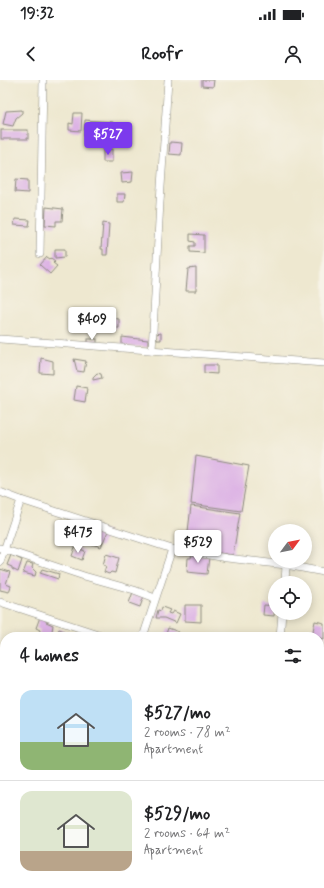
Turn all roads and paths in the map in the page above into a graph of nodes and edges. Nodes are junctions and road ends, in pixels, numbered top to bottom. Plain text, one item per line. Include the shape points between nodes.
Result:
1 (42, 80) edge
2 (168, 80) edge
3 (40, 254) dead end
4 (0, 339) edge
5 (152, 350) junction
6 (324, 363) edge
7 (0, 492) edge
8 (21, 500) junction
9 (2, 549) edge
10 (172, 549) junction
11 (0, 562) edge
12 (268, 563) edge
13 (302, 568) edge
14 (324, 572) edge
15 (156, 598) junction
16 (0, 602) edge
17 (281, 620) edge
18 (92, 632) edge
19 (145, 632) edge
20 (280, 632) edge

1 - 3 street
2 - 5 street
4 - 5 street
5 - 6 street
7 - 8 street
8 - 9 street
8 - 10 street
9 - 11 street
9 - 15 street
10 - 12 street
10 - 15 street
13 - 14 street
15 - 19 street
16 - 18 street
17 - 20 street

